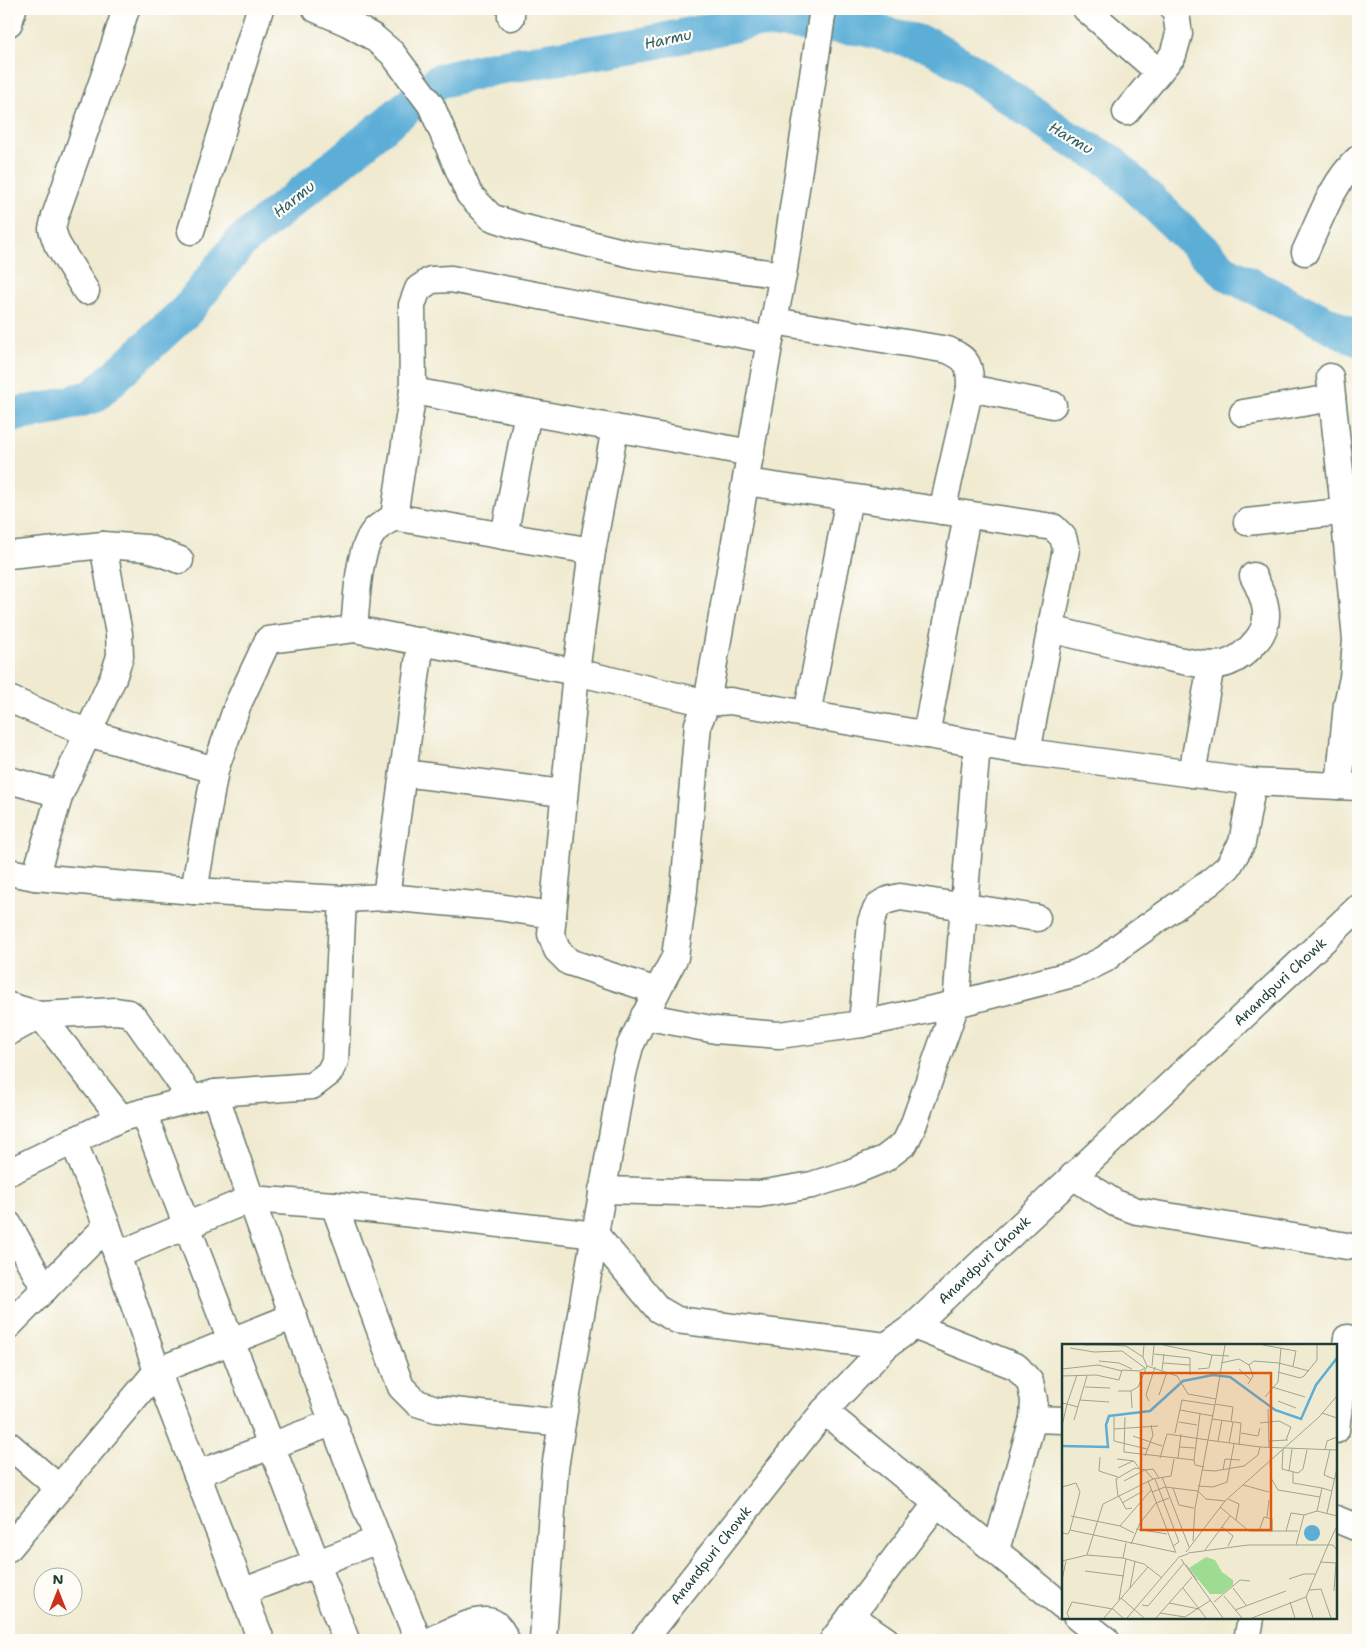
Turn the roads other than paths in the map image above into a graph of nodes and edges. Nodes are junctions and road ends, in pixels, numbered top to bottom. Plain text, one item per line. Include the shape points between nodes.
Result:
1 (13, 9) edge
2 (126, 9) edge
3 (260, 9) edge
4 (316, 9) edge
5 (823, 9) edge
6 (1086, 9) edge
7 (1174, 9) edge
8 (9, 23) edge
9 (1159, 72) junction
10 (1126, 112) dead end
11 (1358, 159) edge
12 (192, 231) dead end
13 (1305, 252) dead end
14 (783, 276) junction
15 (86, 291) dead end
16 (772, 330) junction
17 (970, 388) junction
18 (413, 391) junction
19 (1053, 406) dead end
20 (528, 412) junction
21 (1243, 413) dead end
22 (615, 428) junction
23 (751, 452) junction
24 (746, 482) junction
25 (849, 498) junction
26 (1351, 511) edge
27 (954, 513) junction
28 (394, 517) junction
29 (1247, 522) dead end
30 (504, 536) junction
31 (103, 545) junction
32 (592, 551) junction
33 (9, 555) edge
34 (180, 560) dead end
35 (1253, 576) dead end
36 (354, 629) junction
37 (1050, 629) junction
38 (422, 641) junction
39 (1211, 665) junction
40 (576, 672) junction
41 (9, 699) edge
42 (707, 703) junction
43 (807, 714) junction
44 (1352, 719) edge
45 (88, 733) junction
46 (926, 735) junction
47 (977, 744) junction
48 (1027, 752) junction
49 (214, 770) junction
50 (403, 773) junction
51 (1192, 774) junction
52 (9, 780) edge
53 (1253, 782) junction
54 (1349, 786) edge
55 (563, 793) junction
56 (60, 794) junction
57 (9, 872) edge
58 (35, 877) junction
59 (194, 891) junction
60 (386, 897) junction
61 (343, 899) junction
62 (964, 907) junction
63 (1358, 908) edge
64 (553, 915) junction
65 (1037, 918) dead end
66 (657, 991) junction
67 (956, 1004) junction
68 (9, 1006) edge
69 (40, 1015) junction
70 (644, 1016) junction
71 (862, 1024) junction
72 (9, 1032) edge
73 (204, 1096) junction
74 (132, 1115) junction
75 (73, 1140) junction
76 (9, 1172) edge
77 (1073, 1176) junction
78 (602, 1190) junction
79 (250, 1199) junction
80 (334, 1205) junction
81 (107, 1226) junction
82 (186, 1226) junction
83 (11, 1234) edge
84 (596, 1235) junction
85 (1347, 1246) dead end
86 (117, 1255) junction
87 (44, 1289) junction
88 (294, 1316) junction
89 (9, 1325) edge
90 (914, 1326) junction
91 (1347, 1338) dead end
92 (231, 1341) junction
93 (886, 1346) junction
94 (157, 1372) junction
95 (824, 1411) junction
96 (1033, 1419) junction
97 (1062, 1420) edge
98 (334, 1422) junction
99 (1337, 1422) edge
100 (562, 1423) junction
101 (9, 1445) edge
102 (271, 1446) junction
103 (197, 1474) junction
104 (59, 1488) junction
105 (937, 1503) junction
106 (1337, 1519) edge
107 (1358, 1528) edge
108 (378, 1540) junction
109 (9, 1548) edge
110 (996, 1550) junction
111 (316, 1564) junction
112 (242, 1592) junction
113 (1062, 1605) edge
114 (851, 1616) junction
115 (1079, 1619) edge
116 (1250, 1619) edge
117 (261, 1640) edge
118 (346, 1640) edge
119 (418, 1640) edge
120 (432, 1640) edge
121 (506, 1640) edge
122 (543, 1640) edge
123 (644, 1640) edge
124 (833, 1640) edge
125 (886, 1640) edge
126 (1106, 1640) edge
127 (1247, 1640) edge

1 - 8 street
2 - 15 street via 52,229 57,244
3 - 12 street
4 - 14 street via 348,22 392,53 432,105 469,194 491,217 635,255
5 - 14 street
6 - 9 street
7 - 9 street via 1179,34 1173,55
9 - 10 street
11 - 13 street via 1330,197
14 - 16 street
16 - 17 street via 948,350 962,357 970,370
16 - 18 street via 451,279 431,280 418,289 412,305
16 - 23 street
17 - 19 street
17 - 27 street
18 - 20 street
18 - 28 street
20 - 22 street
20 - 30 street
21 - 26 street via 1331,388
22 - 23 street
22 - 32 street
23 - 24 street
24 - 25 street
24 - 42 street
25 - 27 street
25 - 43 street
26 - 29 street
26 - 44 street via 1356,640 1347,704
27 - 37 street via 1054,527 1063,537 1066,549
27 - 46 street
28 - 30 street
28 - 36 street via 376,529 366,544
30 - 32 street
31 - 33 street
31 - 34 street via 147,548
31 - 45 street via 120,656
32 - 40 street
35 - 39 street via 1263,595 1267,614 1262,634 1248,651 1227,663
36 - 38 street
36 - 49 street via 268,640 238,704
37 - 39 street
37 - 48 street
38 - 40 street
38 - 50 street
39 - 51 street
40 - 42 street
40 - 55 street
41 - 45 street
42 - 43 street via 730,701
42 - 66 street via 698,724 675,957
43 - 46 street
44 - 54 street
45 - 49 street
45 - 56 street
46 - 47 street
47 - 48 street
47 - 62 street
48 - 51 street
49 - 59 street
50 - 55 street
50 - 60 street
51 - 53 street
52 - 56 street
53 - 54 street
53 - 67 street via 1242,843 1228,867 1209,884 1105,959 1076,973
55 - 64 street
56 - 58 street
57 - 58 street
58 - 59 street
59 - 61 street
60 - 61 street
60 - 64 street
61 - 73 street via 334,1061 329,1073 312,1086
62 - 65 street
62 - 67 street
62 - 71 street via 900,897 884,900 875,909 871,922
63 - 77 street, Anandpuri Chowk
64 - 66 street via 551,934 556,950 569,962
66 - 70 street
67 - 71 street
67 - 78 street via 905,1144 884,1159 812,1185 759,1194
68 - 69 street
69 - 72 street
69 - 73 street via 116,1011 129,1014
69 - 74 street
70 - 71 street via 716,1030 778,1035
70 - 78 street via 630,1046 623,1074
73 - 74 street
73 - 79 street
74 - 75 street
74 - 82 street
75 - 76 street
75 - 81 street
77 - 85 street via 1115,1203 1137,1211
77 - 90 street, Anandpuri Chowk
78 - 84 street
79 - 80 street
79 - 82 street
79 - 88 street
80 - 84 street
80 - 100 street via 401,1387 417,1402 436,1409
81 - 86 street
81 - 87 street
82 - 86 street
82 - 92 street
83 - 87 street
84 - 93 street via 658,1309 677,1320
84 - 100 street
86 - 94 street
87 - 89 street
88 - 92 street
88 - 98 street
90 - 93 street, Anandpuri Chowk
90 - 96 street via 1017,1367 1030,1382 1034,1400
91 - 99 street
92 - 94 street
92 - 102 street
93 - 95 street, Anandpuri Chowk
94 - 103 street
94 - 104 street
95 - 105 street
95 - 123 street, Anandpuri Chowk
96 - 97 street
96 - 110 street
98 - 102 street
98 - 108 street
100 - 122 street via 555,1468
101 - 104 street
102 - 103 street
102 - 111 street
103 - 112 street
104 - 109 street
105 - 110 street
105 - 114 street
106 - 107 street
108 - 111 street
108 - 119 street
110 - 113 street
111 - 112 street
111 - 118 street
112 - 117 street
114 - 124 street
114 - 125 street
115 - 126 street
116 - 127 street
120 - 121 street via 478,1620 493,1622

